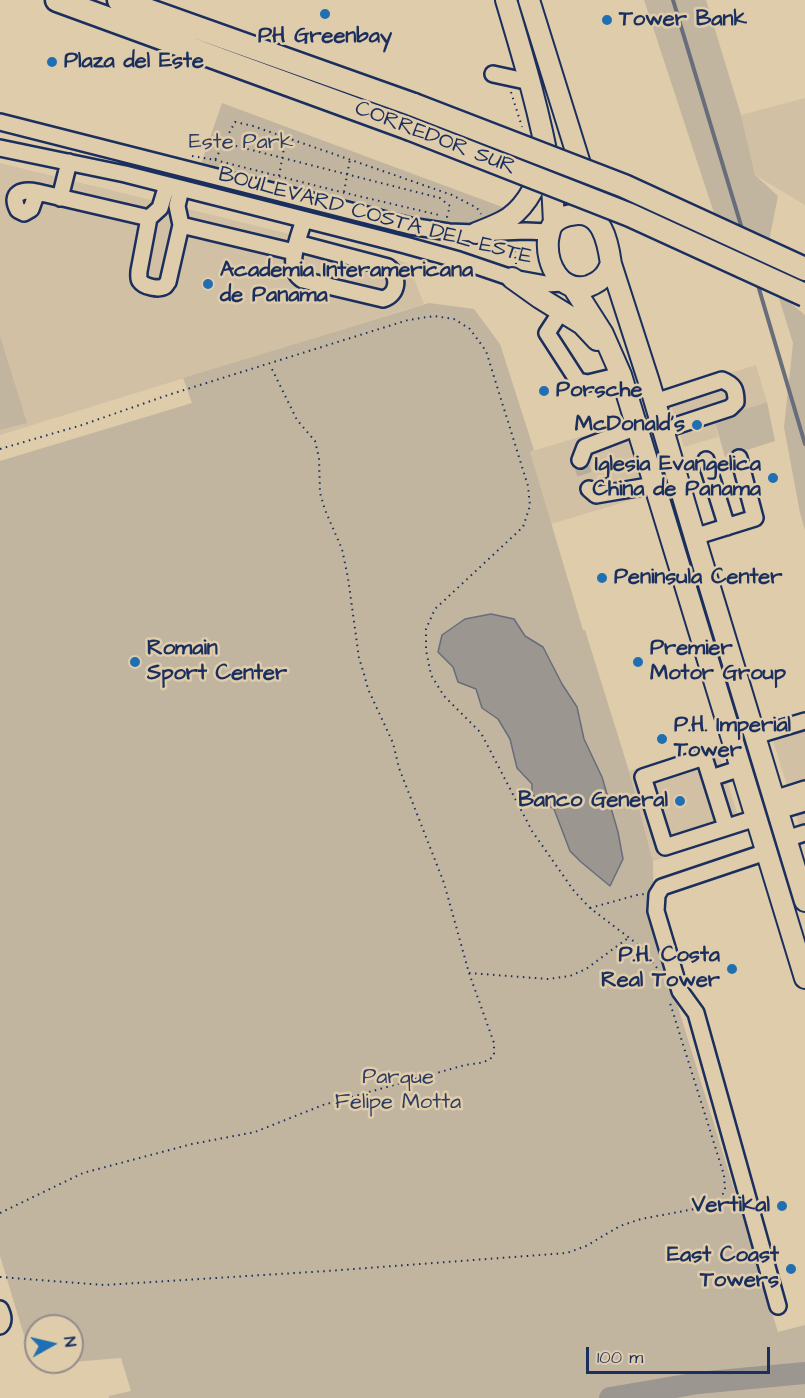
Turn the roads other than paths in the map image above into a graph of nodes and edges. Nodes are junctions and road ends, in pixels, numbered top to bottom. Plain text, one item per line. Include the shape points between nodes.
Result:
1 (57, 0) edge
2 (119, 0) edge
3 (530, 4) edge
4 (508, 7) edge
5 (500, 76) road end
6 (530, 82) junction
7 (0, 122) edge
8 (533, 133) junction
9 (0, 148) edge
10 (69, 162) junction
11 (217, 177) junction
12 (174, 187) junction
13 (37, 192) dead end
14 (213, 197) junction
15 (60, 198) junction
16 (149, 218) junction
17 (304, 220) junction
18 (598, 223) junction
19 (181, 225) junction
20 (479, 225) junction
21 (410, 226) junction
22 (551, 228) junction
23 (405, 245) junction
24 (296, 248) junction
25 (611, 264) junction
26 (805, 269) edge
27 (512, 278) junction
28 (569, 285) junction
29 (805, 295) edge
30 (562, 310) junction
31 (619, 370) junction
32 (655, 402) junction
33 (637, 428) junction
34 (663, 430) junction
35 (669, 449) junction
36 (645, 456) junction
37 (739, 458) dead end
38 (580, 459) dead end
39 (706, 460) dead end
40 (654, 485) junction
41 (589, 489) dead end
42 (727, 527) junction
43 (695, 540) junction
44 (674, 549) junction
45 (805, 721) edge
46 (755, 736) junction
47 (741, 768) junction
48 (711, 778) junction
49 (805, 789) edge
50 (805, 803) edge
51 (776, 805) junction
52 (756, 818) junction
53 (726, 828) junction
54 (805, 833) edge
55 (787, 843) junction
56 (766, 852) junction
57 (805, 901) edge
58 (805, 978) edge
59 (778, 1306) dead end
60 (0, 1309) edge
61 (0, 1326) edge

1 - 29 highway, CORREDOR SUR, bridge via 408,128 630,215
2 - 26 highway, CORREDOR SUR, bridge via 414,105 624,186
3 - 4 main road
3 - 18 main road
4 - 6 main road
5 - 6 street
6 - 8 main road
7 - 11 street, BOULEVARD COSTA DEL ESTE
8 - 20 main road via 544,154 532,192 504,221
8 - 22 main road via 550,175
9 - 10 street, BOULEVARD COSTA DEL ESTE
10 - 12 street, BOULEVARD COSTA DEL ESTE
10 - 15 street
11 - 14 street
11 - 21 street, BOULEVARD COSTA DEL ESTE
12 - 14 street, BOULEVARD COSTA DEL ESTE
12 - 16 street
12 - 19 street
13 - 15 street
14 - 17 street, BOULEVARD COSTA DEL ESTE
15 - 16 street
16 - 19 street via 138,279 146,286 156,288 168,282
17 - 23 street, BOULEVARD COSTA DEL ESTE
17 - 24 street
18 - 22 main road via 576,214 564,216
18 - 25 main road via 605,235
19 - 24 street
20 - 21 street, BOULEVARD COSTA DEL ESTE via 449,232
20 - 22 street, BOULEVARD COSTA DEL ESTE via 526,231
21 - 23 street
22 - 28 main road via 547,248 550,264
23 - 27 street, BOULEVARD COSTA DEL ESTE
24 - 24 street via 293,266 295,274 303,280 383,299 394,291 396,280 388,267
25 - 28 main road via 595,284 583,288
25 - 32 main road
27 - 28 street, BOULEVARD COSTA DEL ESTE
27 - 30 main road
28 - 31 main road via 603,334
30 - 31 main road via 595,336
30 - 31 street via 546,333 578,381 588,383
31 - 33 main road
32 - 34 main road
32 - 34 street via 722,380 731,383 736,394 736,402 730,408
33 - 36 main road
33 - 38 street via 585,447
34 - 35 main road
35 - 36 main road
35 - 43 main road
36 - 40 main road
37 - 42 street via 755,518
39 - 42 street
40 - 41 street via 596,495
40 - 44 main road
42 - 43 street
43 - 44 main road
43 - 46 main road
44 - 47 main road
45 - 46 street
46 - 51 main road
47 - 48 street
47 - 52 main road
48 - 53 street
48 - 53 street via 704,757 644,777 665,847
49 - 51 street
50 - 51 street
51 - 55 main road
52 - 53 street
52 - 56 main road
54 - 55 street
55 - 56 main road
55 - 57 main road
56 - 58 main road
56 - 59 street via 662,887 656,911 680,991 696,1013
60 - 61 street

